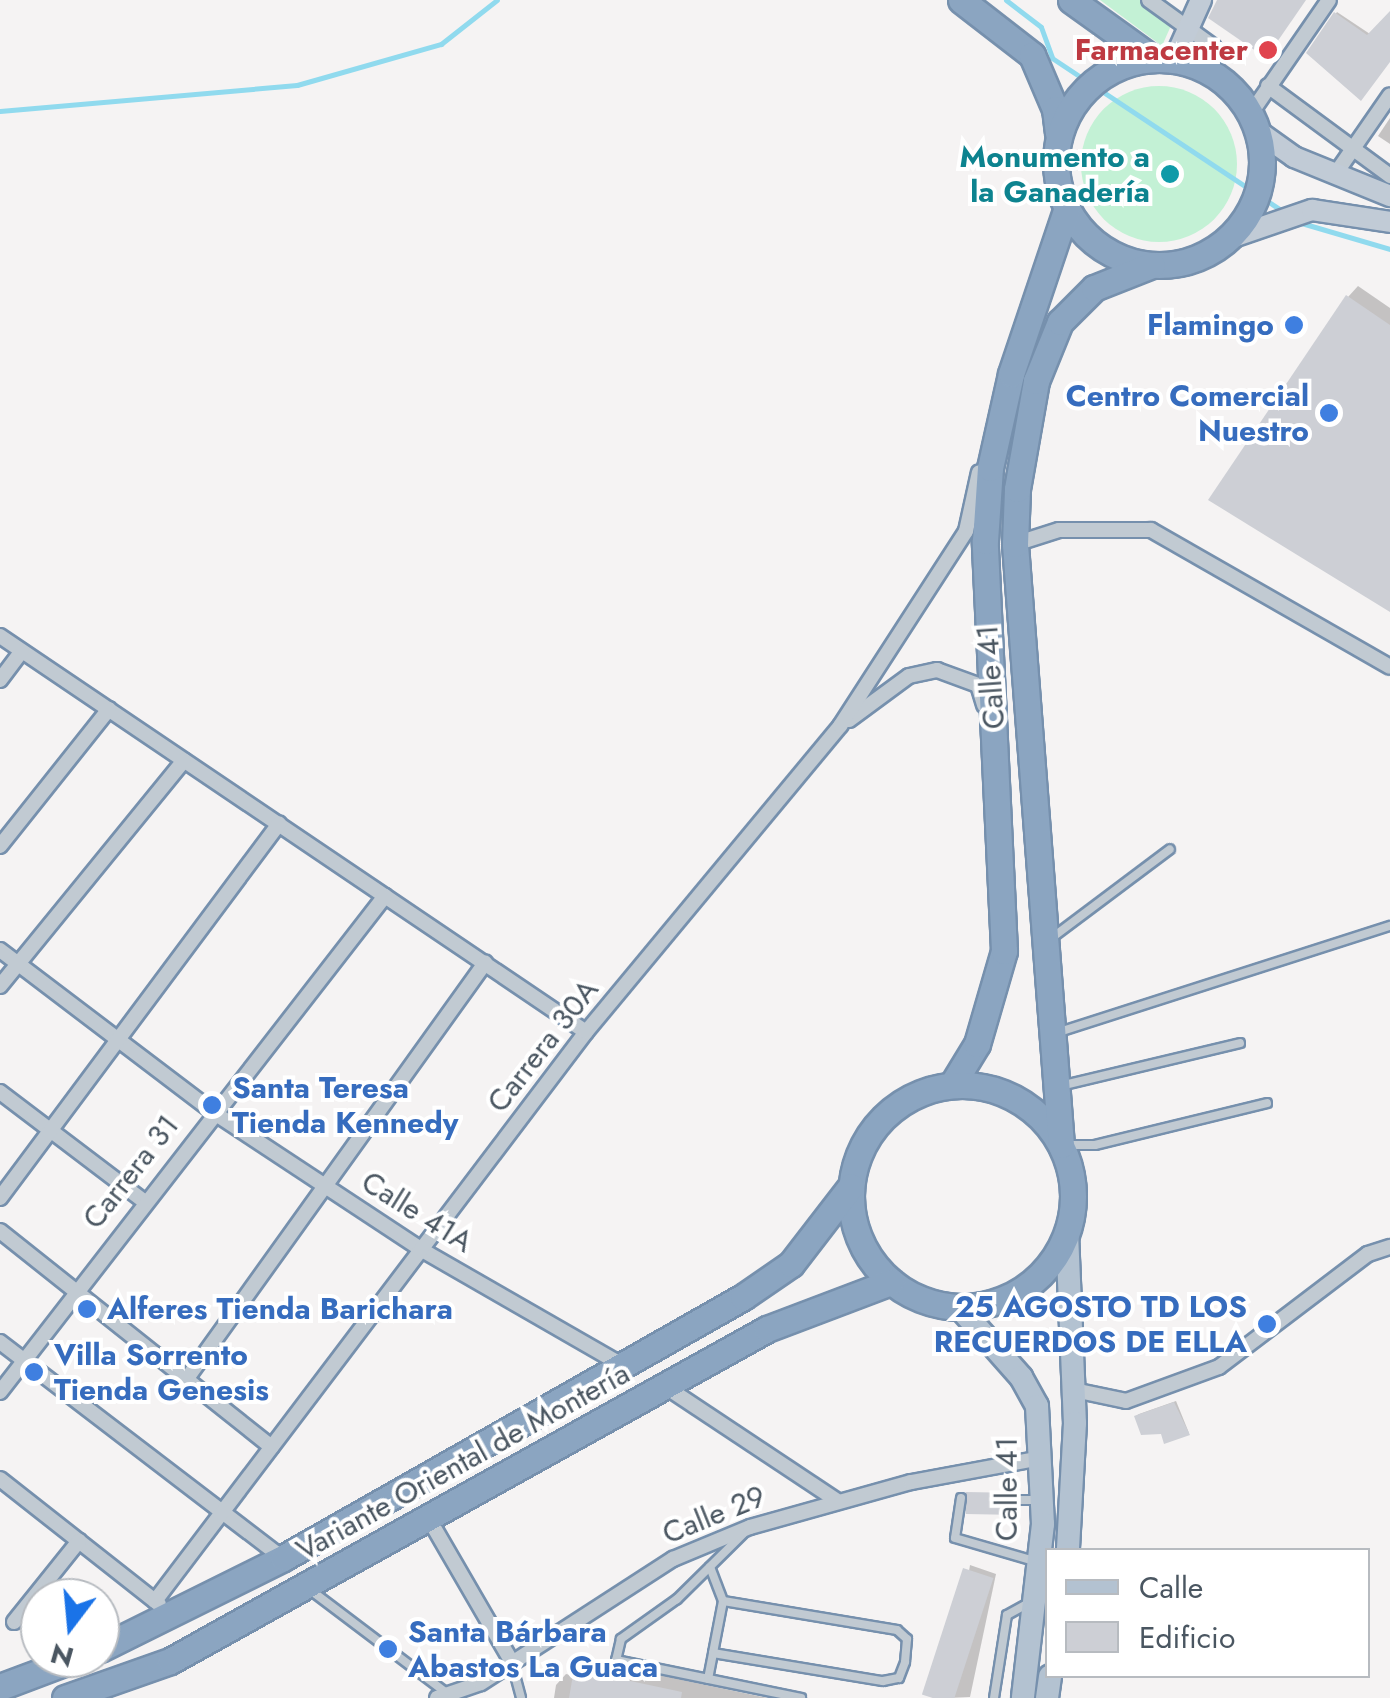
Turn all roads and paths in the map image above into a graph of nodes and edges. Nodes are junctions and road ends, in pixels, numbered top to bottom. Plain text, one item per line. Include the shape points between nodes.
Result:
1 (961, 0) edge
2 (1071, 0) edge
3 (1149, 0) edge
4 (1201, 0) edge
5 (1329, 0) edge
6 (1184, 26) junction
7 (1214, 47) dead end
8 (1164, 58) junction
9 (1268, 86) junction
10 (1390, 95) edge
11 (1255, 123) junction
12 (1058, 138) junction
13 (1355, 146) junction
14 (1334, 176) junction
15 (1390, 176) edge
16 (1390, 196) edge
17 (1067, 208) junction
18 (1390, 222) edge
19 (1230, 238) junction
20 (1152, 265) junction
21 (1011, 374) junction
22 (1015, 544) junction
23 (0, 636) edge
24 (22, 651) junction
25 (1390, 667) edge
26 (0, 680) edge
27 (109, 709) junction
28 (840, 726) junction
29 (992, 732) junction
30 (184, 760) junction
31 (278, 824) junction
32 (0, 846) edge
33 (1170, 849) dead end
34 (385, 896) junction
35 (1390, 926) edge
36 (1042, 945) junction
37 (0, 950) edge
38 (484, 963) junction
39 (18, 964) junction
40 (0, 986) edge
41 (586, 1032) junction
42 (1050, 1035) junction
43 (118, 1040) junction
44 (1240, 1043) dead end
45 (952, 1085) junction
46 (1054, 1088) junction
47 (0, 1092) edge
48 (1267, 1104) dead end
49 (216, 1114) junction
50 (50, 1130) junction
51 (1061, 1144) junction
52 (325, 1186) junction
53 (850, 1186) junction
54 (0, 1198) edge
55 (145, 1202) junction
56 (0, 1231) edge
57 (1067, 1234) junction
58 (1390, 1247) edge
59 (422, 1250) junction
60 (891, 1282) junction
61 (77, 1290) junction
62 (959, 1307) junction
63 (0, 1342) edge
64 (26, 1362) junction
65 (620, 1364) junction
66 (188, 1377) junction
67 (666, 1387) junction
68 (1074, 1390) junction
69 (0, 1392) edge
70 (272, 1448) junction
71 (1042, 1458) junction
72 (956, 1474) junction
73 (0, 1479) edge
74 (836, 1500) junction
75 (1009, 1500) dead end
76 (1044, 1500) junction
77 (226, 1514) junction
78 (429, 1519) junction
79 (750, 1527) junction
80 (79, 1541) junction
81 (1068, 1548) edge
82 (283, 1558) junction
83 (1038, 1562) junction
84 (710, 1568) junction
85 (305, 1586) junction
86 (1034, 1600) junction
87 (723, 1601) junction
88 (163, 1607) junction
89 (14, 1622) dead end
90 (120, 1636) edge
91 (714, 1652) junction
92 (512, 1662) junction
93 (24, 1678) edge
94 (708, 1679) junction
95 (0, 1687) edge
96 (482, 1691) edge
97 (443, 1697) edge
98 (65, 1698) edge
99 (521, 1698) edge
100 (801, 1698) edge
101 (994, 1698) edge
102 (1023, 1698) edge

1 - 12 highway via 1032,55 1056,109
2 - 8 highway
3 - 6 street
4 - 6 main road
5 - 9 street
6 - 7 street
6 - 8 main road
8 - 11 highway via 1214,74
8 - 12 highway via 1129,62 1087,87
9 - 11 street
9 - 13 street
10 - 13 street
11 - 14 main road
11 - 19 highway via 1260,189
12 - 17 highway via 1056,174
13 - 14 street
13 - 15 street
14 - 16 main road
17 - 20 highway via 1102,248
17 - 21 highway, Calle 41
18 - 19 main road via 1312,210
19 - 20 highway via 1194,259
20 - 22 highway, Calle 41 via 1116,276 1077,302 1047,348 1022,438
21 - 28 street via 993,406 966,531
21 - 29 highway, Calle 41 via 990,468 985,541
22 - 25 street via 1059,530 1151,530
22 - 36 highway, Calle 41
23 - 24 street
24 - 26 street
24 - 27 street
27 - 30 street
27 - 32 street
28 - 29 street via 910,676 937,670 978,685
28 - 41 street, Carrera 30A
29 - 45 highway, Calle 41 via 1004,952 988,1014
30 - 31 street
30 - 39 street
31 - 34 street
31 - 43 street
33 - 36 lane
34 - 38 street
34 - 49 street, Carrera 31
35 - 42 lane
36 - 42 highway, Calle 41
37 - 39 street, Calle 41A
38 - 41 street
38 - 52 street
39 - 40 street
39 - 43 street, Calle 41A
41 - 59 street, Carrera 30A
42 - 46 highway, Calle 41
43 - 49 street, Calle 41A
43 - 50 street
44 - 46 lane
45 - 51 highway via 989,1088 1024,1103
45 - 53 highway via 903,1101 883,1117 856,1160
46 - 51 highway, Calle 41
47 - 50 street
48 - 51 lane via 1096,1145
49 - 52 street, Calle 41A
49 - 55 street, Carrera 31
50 - 54 street
50 - 55 street
51 - 57 highway via 1074,1198
52 - 59 street, Calle 41A
52 - 66 street
53 - 60 highway via 859,1239
53 - 65 highway, Variante Oriental de Montería via 790,1264
55 - 61 street, Carrera 31
56 - 61 street
57 - 62 highway via 1025,1287 987,1304
57 - 68 main road, Calle 41
58 - 68 street via 1368,1254 1219,1367 1126,1401
59 - 65 street, Calle 41A
59 - 70 street, Carrera 30A
60 - 62 highway via 935,1304
60 - 67 highway, Variante Oriental de Montería via 813,1308
61 - 64 street, Carrera 31
61 - 66 street
62 - 71 main road, Calle 41 via 1022,1377 1037,1406
63 - 64 street
64 - 69 street, Carrera 31
64 - 77 street
65 - 82 highway, Variante Oriental de Montería
66 - 70 street
67 - 74 street
67 - 78 highway, Variante Oriental de Montería
68 - 81 main road, Calle 41
70 - 77 street, Carrera 30A
71 - 72 street, Calle 29
71 - 76 main road, Calle 41
72 - 74 street, Calle 29
72 - 83 lane via 955,1538
73 - 80 street
74 - 79 street, Calle 29
75 - 76 lane
76 - 83 main road, Calle 41
77 - 82 street
77 - 88 street, Carrera 30A
78 - 85 highway, Variante Oriental de Montería
78 - 92 street
79 - 84 lane
79 - 92 street, Calle 29 via 673,1559
80 - 88 street
80 - 89 street
82 - 88 highway, Variante Oriental de Montería
83 - 86 main road, Calle 41
84 - 87 lane
84 - 94 lane via 615,1648 616,1660
85 - 97 lane
85 - 98 highway, Variante Oriental de Montería via 170,1661
86 - 101 lane via 1007,1615
86 - 102 main road, Calle 41
87 - 91 lane
87 - 91 lane via 897,1630 907,1639 906,1662 899,1678 882,1681
88 - 90 highway, Variante Oriental de Montería
91 - 94 lane
92 - 96 street, Calle 29
92 - 99 lane
93 - 95 highway
94 - 100 lane
96 - 97 street, Calle 29

